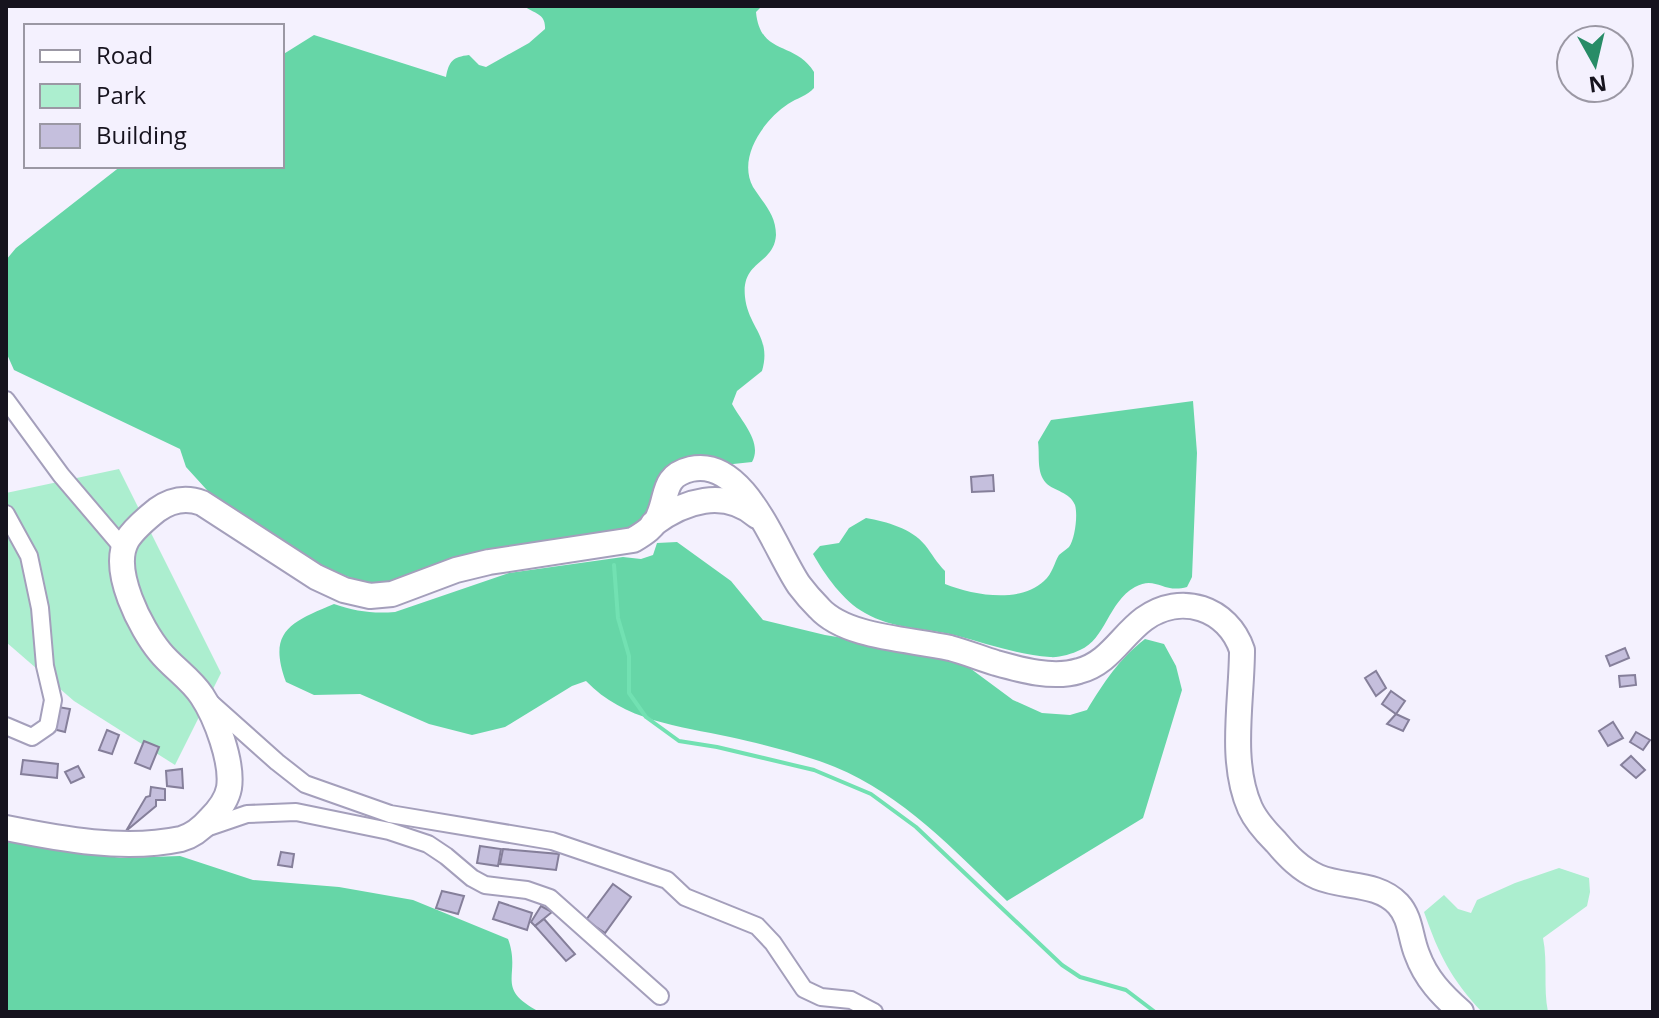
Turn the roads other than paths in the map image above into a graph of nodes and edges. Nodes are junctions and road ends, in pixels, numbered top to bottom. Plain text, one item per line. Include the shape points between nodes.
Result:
1 (6, 400) edge
2 (6, 514) edge
3 (762, 521) junction
4 (653, 524) junction
5 (124, 549) junction
6 (202, 695) junction
7 (6, 726) edge
8 (389, 823) junction
9 (6, 828) edge
10 (194, 833) junction
11 (660, 996) dead end
12 (874, 1012) edge
13 (1461, 1012) edge

1 - 5 street
2 - 7 street via 29,556 53,700 48,726 32,737
3 - 4 highway via 740,505 708,500 674,509
3 - 4 highway via 728,477 698,468 671,481
3 - 13 highway via 799,586 835,622 1026,670 1070,673 1090,667 1143,620 1165,609 1197,608 1222,617 1242,650 1241,769 1253,814 1308,872 1375,890 1395,901 1408,919 1424,970
4 - 5 highway via 633,540 489,562 382,596 330,584 196,500 162,507 128,538
5 - 6 highway via 127,591 144,629
6 - 8 street via 305,784
6 - 10 highway via 222,738 228,790 217,811
8 - 10 street via 296,812 247,814
8 - 11 street via 485,885 550,898
8 - 12 street via 552,841 667,880 685,897 757,926 804,989 851,1000
9 - 10 highway via 111,842 182,839

